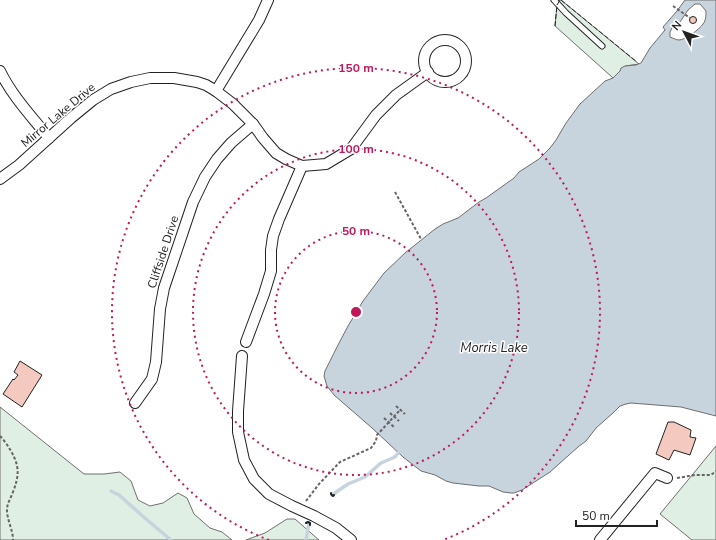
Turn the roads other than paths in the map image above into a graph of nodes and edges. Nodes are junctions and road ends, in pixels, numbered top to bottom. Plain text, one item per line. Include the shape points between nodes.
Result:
1 (268, 0) edge
2 (554, 0) edge
3 (602, 46) dead end
4 (0, 71) edge
5 (428, 72) junction
6 (216, 91) junction
7 (254, 124) junction
8 (49, 138) junction
9 (302, 166) junction
10 (0, 179) edge
11 (246, 342) dead end
12 (242, 356) dead end
13 (135, 403) dead end
14 (667, 478) road end
15 (351, 540) edge
16 (600, 540) edge

1 - 6 street via 259,20
2 - 3 lane
4 - 8 street via 5,82
5 - 5 street via 440,81 456,79 466,66 463,50 458,44 450,41 434,43 425,56
5 - 9 street via 396,95 376,115 351,149 326,164
6 - 7 street, Mirror Lake Drive
6 - 8 street, Mirror Lake Drive via 197,82 174,78 150,78 131,82 111,89 93,100
7 - 9 street, Mirror Lake Drive via 276,153
7 - 13 street, Cliffside Drive via 231,143 217,160 193,202 164,288 152,379
8 - 10 street, Mirror Lake Drive
9 - 11 street via 273,236 271,271
12 - 15 street via 238,432 244,460 254,479 269,494 336,528
14 - 16 street via 655,473

